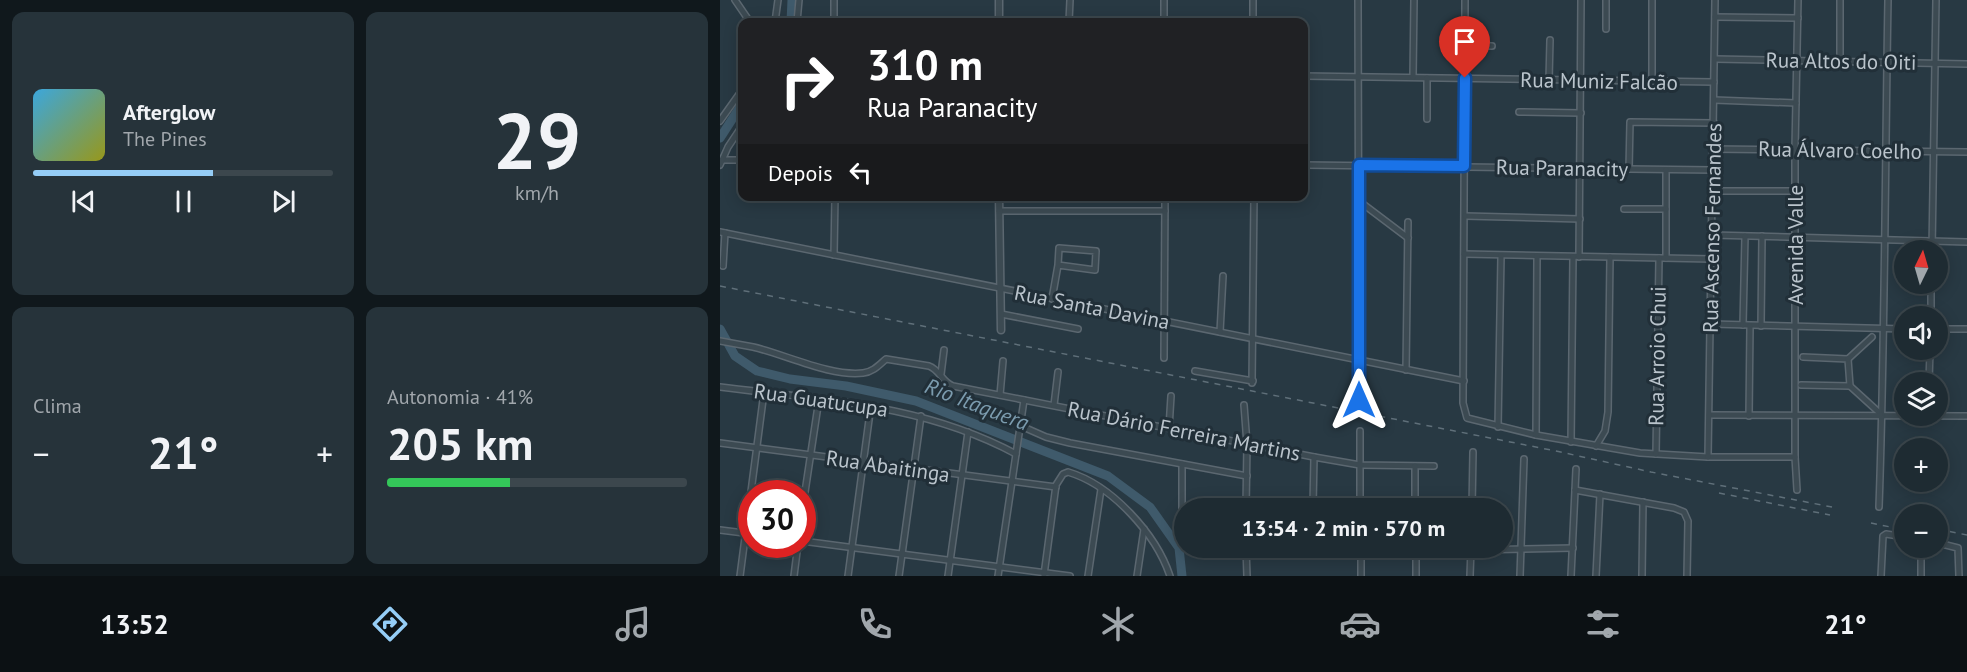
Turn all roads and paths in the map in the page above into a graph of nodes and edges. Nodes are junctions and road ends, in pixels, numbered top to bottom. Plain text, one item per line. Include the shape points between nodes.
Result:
1 (735, 0) edge
2 (778, 0) edge
3 (800, 0) edge
4 (834, 0) edge
5 (999, 0) edge
6 (1070, 0) edge
7 (1164, 0) edge
8 (1252, 0) edge
9 (1358, 0) edge
10 (1414, 0) edge
11 (1465, 0) edge
12 (1581, 0) edge
13 (1606, 0) edge
14 (1652, 0) edge
15 (1715, 0) edge
16 (1798, 0) edge
17 (1840, 0) edge
18 (1888, 0) edge
19 (1936, 0) edge
20 (1715, 17) junction
21 (747, 18) edge
22 (776, 18) edge
23 (798, 18) edge
24 (834, 18) edge
25 (999, 18) edge
26 (1069, 18) edge
27 (1164, 18) edge
28 (1253, 18) edge
29 (1798, 18) junction
30 (1606, 29) dead end
31 (1550, 40) dead end
32 (1465, 45) junction
33 (1492, 46) dead end
34 (1714, 59) junction
35 (1797, 60) junction
36 (1840, 60) junction
37 (1887, 61) junction
38 (1935, 63) junction
39 (1967, 64) edge
40 (1308, 76) edge
41 (1359, 77) junction
42 (1413, 77) junction
43 (1428, 78) junction
44 (1465, 78) junction
45 (1549, 80) junction
46 (1581, 81) junction
47 (1652, 81) junction
48 (1714, 82) junction
49 (738, 96) edge
50 (1714, 100) junction
51 (1796, 103) junction
52 (1519, 112) dead end
53 (1581, 113) junction
54 (1427, 119) dead end
55 (720, 121) edge
56 (1714, 123) junction
57 (738, 133) edge
58 (1713, 148) junction
59 (1795, 149) junction
60 (1885, 152) junction
61 (1934, 152) junction
62 (1967, 152) edge
63 (738, 160) edge
64 (721, 162) edge
65 (1308, 165) edge
66 (1359, 165) junction
67 (1464, 166) junction
68 (1581, 168) junction
69 (1629, 169) junction
70 (1666, 170) junction
71 (1713, 170) junction
72 (1713, 191) junction
73 (1795, 191) junction
74 (835, 201) edge
75 (999, 201) edge
76 (1165, 201) edge
77 (1254, 201) edge
78 (1359, 201) junction
79 (1624, 209) dead end
80 (1666, 209) junction
81 (999, 211) junction
82 (1165, 211) junction
83 (1465, 216) junction
84 (1580, 219) junction
85 (1408, 222) dead end
86 (722, 233) edge
87 (1712, 235) junction
88 (1745, 236) junction
89 (1762, 236) junction
90 (1796, 237) junction
91 (1408, 238) junction
92 (1884, 239) junction
93 (1908, 240) edge
94 (1932, 240) edge
95 (1948, 241) edge
96 (1967, 242) edge
97 (1464, 254) junction
98 (834, 255) junction
99 (1501, 256) junction
100 (1537, 256) junction
101 (1576, 257) junction
102 (1610, 257) junction
103 (1659, 258) junction
104 (1666, 258) junction
105 (1712, 259) junction
106 (1058, 265) junction
107 (723, 266) dead end
108 (1223, 276) dead end
109 (1000, 288) junction
110 (1052, 299) junction
111 (1001, 314) junction
112 (1164, 322) junction
113 (1711, 324) junction
114 (1747, 326) junction
115 (1761, 326) junction
116 (1796, 327) junction
117 (1948, 328) edge
118 (1078, 329) dead end
119 (1883, 329) junction
120 (1894, 329) edge
121 (1967, 329) edge
122 (1001, 330) dead end
123 (1220, 332) junction
124 (1872, 337) dead end
125 (1254, 338) junction
126 (720, 341) edge
127 (944, 350) dead end
128 (1803, 357) dead end
129 (1164, 358) dead end
130 (1848, 359) junction
131 (1003, 361) dead end
132 (1359, 361) junction
133 (1406, 370) junction
134 (1195, 371) dead end
135 (1058, 372) dead end
136 (941, 374) junction
137 (1464, 381) junction
138 (1801, 385) dead end
139 (1850, 386) junction
140 (720, 387) edge
141 (764, 392) junction
142 (1000, 395) junction
143 (1172, 396) dead end
144 (819, 399) junction
145 (1024, 400) junction
146 (1359, 400) dead end
147 (871, 405) junction
148 (1054, 405) junction
149 (1244, 405) dead end
150 (1709, 415) junction
151 (921, 416) junction
152 (1749, 416) junction
153 (1795, 416) junction
154 (1883, 416) junction
155 (1894, 416) edge
156 (1948, 416) edge
157 (1967, 416) edge
158 (1498, 427) junction
159 (1020, 428) junction
160 (1169, 428) junction
161 (968, 432) junction
162 (1360, 432) dead end
163 (1536, 435) junction
164 (1571, 442) junction
165 (720, 443) edge
166 (1247, 444) junction
167 (1596, 446) junction
168 (757, 448) junction
169 (1017, 451) junction
170 (1473, 452) dead end
171 (1656, 454) junction
172 (810, 455) junction
173 (1314, 457) junction
174 (1708, 457) junction
175 (1795, 457) junction
176 (1524, 459) dead end
177 (863, 462) junction
178 (1182, 464) junction
179 (1360, 465) junction
180 (1415, 466) junction
181 (1434, 466) dead end
182 (913, 469) junction
183 (1576, 469) dead end
184 (962, 476) junction
185 (1247, 476) junction
186 (754, 480) edge
187 (806, 480) edge
188 (1011, 482) junction
189 (1056, 487) junction
190 (1101, 489) junction
191 (1575, 490) junction
192 (1797, 490) dead end
193 (1600, 494) junction
194 (1182, 498) edge
195 (1246, 498) edge
196 (1313, 498) edge
197 (1360, 498) edge
198 (1415, 498) edge
199 (1472, 498) edge
200 (1643, 502) junction
201 (1879, 505) dead end
202 (1144, 529) junction
203 (720, 530) edge
204 (738, 532) edge
205 (1894, 535) edge
206 (816, 543) edge
207 (1948, 546) edge
208 (852, 547) junction
209 (1573, 548) junction
210 (1513, 549) edge
211 (1521, 549) junction
212 (901, 554) junction
213 (744, 558) edge
214 (796, 558) edge
215 (1246, 558) edge
216 (1362, 558) edge
217 (1416, 558) edge
218 (1471, 558) edge
219 (1921, 558) edge
220 (950, 560) junction
221 (999, 567) junction
222 (1044, 574) edge
223 (740, 576) edge
224 (794, 576) edge
225 (848, 576) edge
226 (899, 576) edge
227 (948, 576) edge
228 (998, 576) edge
229 (1070, 576) edge
230 (1088, 576) edge
231 (1137, 576) edge
232 (1170, 576) edge
233 (1247, 576) edge
234 (1361, 576) edge
235 (1416, 576) edge
236 (1470, 576) edge
237 (1520, 576) edge
238 (1571, 576) edge
239 (1596, 576) edge
240 (1642, 576) edge
241 (1687, 576) edge
242 (1881, 576) edge
243 (1921, 576) edge
244 (1959, 576) edge

1 - 21 street
2 - 22 street
3 - 23 street
4 - 24 street
5 - 25 street
6 - 26 street
7 - 27 street
8 - 28 street
9 - 41 street
10 - 42 street
11 - 32 street
12 - 46 street
13 - 30 street
14 - 47 street
15 - 20 street, Rua Ascenso Fernandes
16 - 29 street, Avenida Valle
17 - 36 street
18 - 37 street
19 - 38 street
20 - 29 street
20 - 34 street, Rua Ascenso Fernandes
29 - 35 street, Avenida Valle
31 - 45 street
32 - 33 street
32 - 44 street
34 - 35 street, Rua Altos do Oiti
34 - 48 street, Rua Ascenso Fernandes
35 - 36 street, Rua Altos do Oiti
35 - 51 street, Avenida Valle
36 - 37 street, Rua Altos do Oiti
37 - 38 street, Rua Altos do Oiti
37 - 60 street
38 - 39 street, Rua Altos do Oiti
38 - 61 street
40 - 41 street, Rua Muniz Falcão
41 - 42 street, Rua Muniz Falcão
41 - 66 street
42 - 43 street, Rua Muniz Falcão
43 - 44 street, Rua Muniz Falcão
43 - 54 street
44 - 45 street, Rua Muniz Falcão
44 - 67 street
45 - 46 street, Rua Muniz Falcão
46 - 47 street, Rua Muniz Falcão
46 - 53 street
47 - 48 street, Rua Muniz Falcão
48 - 50 street, Rua Ascenso Fernandes
49 - 55 street
50 - 51 street
50 - 56 street, Rua Ascenso Fernandes
51 - 59 street, Avenida Valle
52 - 53 street
53 - 68 street
56 - 58 street, Rua Ascenso Fernandes
56 - 69 street via 1629,123
57 - 64 street
58 - 59 street, Rua Álvaro Coelho
58 - 71 street, Rua Ascenso Fernandes
59 - 60 street, Rua Álvaro Coelho
59 - 73 street, Avenida Valle
60 - 61 street, Rua Álvaro Coelho
60 - 92 street
61 - 62 street, Rua Álvaro Coelho
61 - 94 street
63 - 64 street
65 - 66 street, Rua Paranacity
66 - 67 street, Rua Paranacity
66 - 78 street
67 - 68 street, Rua Paranacity
67 - 83 street
68 - 69 street, Rua Paranacity
68 - 84 street
69 - 70 street, Rua Paranacity
70 - 71 street, Rua Paranacity
70 - 80 street
71 - 72 street, Rua Ascenso Fernandes
72 - 73 street
72 - 87 street, Rua Ascenso Fernandes
73 - 90 street, Avenida Valle
74 - 98 street
75 - 81 street
76 - 82 street
77 - 125 street
78 - 91 street
78 - 132 street
79 - 80 street
80 - 104 street
81 - 82 street
81 - 109 street
82 - 112 street
83 - 84 street
83 - 97 street
84 - 101 street
85 - 91 street
86 - 98 street, Rua Santa Davina
86 - 107 street
87 - 88 street
87 - 105 street, Rua Ascenso Fernandes
88 - 89 street
88 - 114 street
89 - 90 street
89 - 115 street
90 - 92 street
90 - 116 street, Avenida Valle
91 - 133 street
92 - 93 street
92 - 119 street
95 - 96 street
97 - 99 street
97 - 137 street
98 - 109 street, Rua Santa Davina
99 - 100 street
99 - 158 street
100 - 101 street
100 - 163 street
101 - 102 street
101 - 164 street
102 - 103 street
102 - 167 street via 1607,426
103 - 104 street
103 - 171 street, Rua Arroio Chui
104 - 105 street
105 - 113 street, Rua Ascenso Fernandes
106 - 106 street via 1060,247 1095,250 1096,269
106 - 110 street
108 - 123 street
109 - 110 street, Rua Santa Davina
109 - 111 street
110 - 112 street, Rua Santa Davina
111 - 118 street
111 - 122 street
112 - 123 street, Rua Santa Davina
112 - 129 street
113 - 114 street
113 - 150 street, Rua Ascenso Fernandes
114 - 115 street
114 - 152 street
115 - 116 street
116 - 119 street
116 - 153 street, Avenida Valle
117 - 121 street
119 - 120 street
119 - 154 street
123 - 125 street, Rua Santa Davina
124 - 130 street
125 - 132 street, Rua Santa Davina
125 - 134 street via 1253,382
126 - 136 street, Rua Dário Ferreira Martins via 860,374 886,359 929,366
127 - 136 street
128 - 130 street
130 - 139 street
131 - 142 street
132 - 133 street, Rua Santa Davina
132 - 146 street
133 - 137 street, Rua Santa Davina
135 - 148 street
136 - 142 street, Rua Dário Ferreira Martins via 949,385
137 - 158 street via 1467,418
138 - 139 street
139 - 154 street
140 - 141 street, Rua Guatucupa
141 - 144 street, Rua Guatucupa
141 - 168 street
142 - 145 street, Rua Dário Ferreira Martins
143 - 160 street
144 - 147 street, Rua Guatucupa
144 - 172 street
145 - 148 street, Rua Dário Ferreira Martins
145 - 159 street
147 - 151 street, Rua Guatucupa
147 - 177 street
148 - 160 street, Rua Dário Ferreira Martins
149 - 166 street
150 - 152 street
150 - 174 street, Rua Ascenso Fernandes
151 - 161 street
151 - 182 street
152 - 153 street
153 - 154 street
153 - 175 street, Avenida Valle
154 - 155 street
154 - 201 street
156 - 157 street
158 - 163 street
159 - 169 street
159 - 178 street via 1055,440
160 - 166 street, Rua Dário Ferreira Martins
161 - 169 street
161 - 184 street
162 - 179 street
163 - 164 street
164 - 167 street
165 - 168 street, Rua Abaitinga
166 - 173 street, Rua Dário Ferreira Martins
166 - 185 street
167 - 171 street
168 - 172 street, Rua Abaitinga
168 - 186 street
169 - 188 street
170 - 199 street
171 - 174 street
172 - 177 street, Rua Abaitinga
172 - 187 street
173 - 179 street, Rua Dário Ferreira Martins
173 - 196 street
174 - 175 street
175 - 192 street, Avenida Valle
176 - 211 street
177 - 182 street, Rua Abaitinga
177 - 208 street
178 - 185 street
178 - 194 street
179 - 180 street, Rua Dário Ferreira Martins
179 - 197 street
180 - 181 street, Rua Dário Ferreira Martins
180 - 198 street
182 - 184 street, Rua Abaitinga
182 - 212 street
183 - 191 street
184 - 188 street, Rua Abaitinga
184 - 220 street
185 - 195 street
188 - 189 street, Rua Abaitinga
188 - 221 street
189 - 190 street via 1068,472
189 - 222 street
190 - 202 street
190 - 230 street
191 - 193 street
191 - 209 street
193 - 200 street
193 - 239 street
200 - 240 street
200 - 241 street via 1680,510 1686,515
202 - 231 street
202 - 232 street
203 - 204 street
205 - 242 street via 1886,534 1881,539
206 - 208 street
207 - 244 street via 1958,548
208 - 212 street
208 - 225 street
209 - 211 street
209 - 238 street
210 - 211 street
211 - 237 street
212 - 220 street
212 - 226 street
213 - 223 street
214 - 224 street
215 - 233 street
216 - 234 street
217 - 235 street
218 - 236 street
219 - 243 street
220 - 221 street
220 - 227 street
221 - 222 street
221 - 228 street
222 - 229 street

